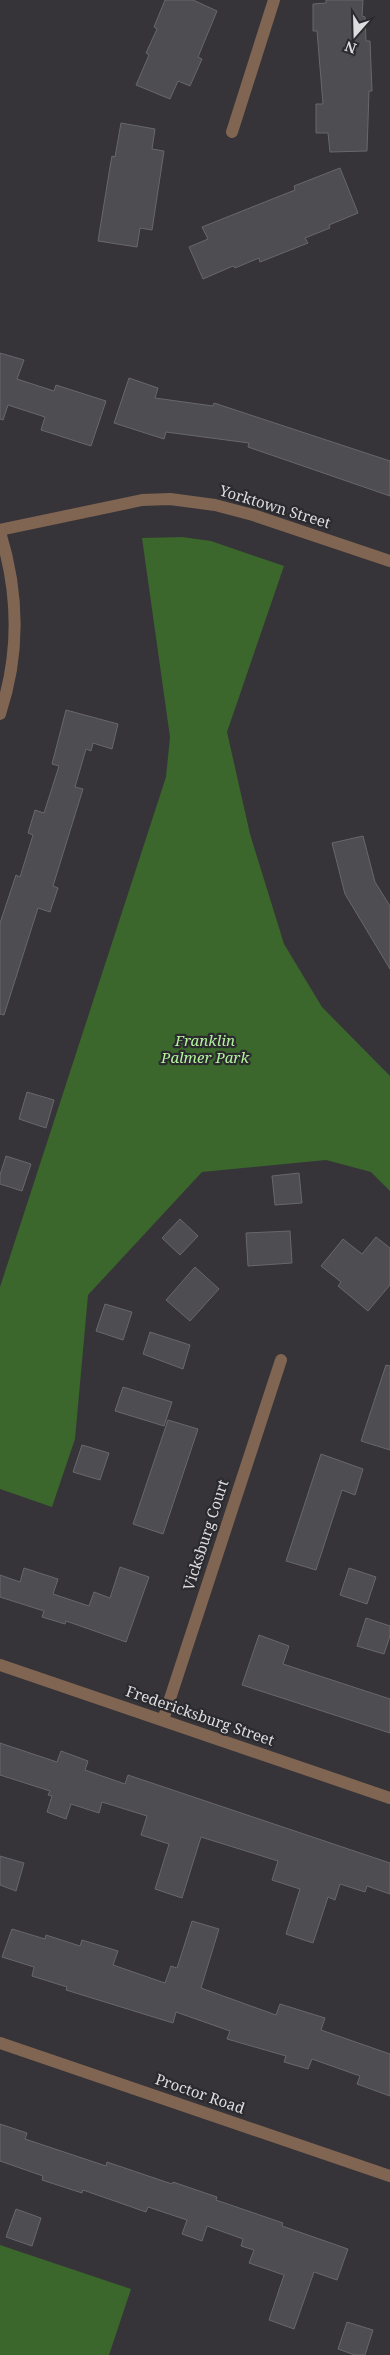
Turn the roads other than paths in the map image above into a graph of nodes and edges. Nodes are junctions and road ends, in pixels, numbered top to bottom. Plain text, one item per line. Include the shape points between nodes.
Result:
1 (274, 0) edge
2 (232, 132) dead end
3 (0, 531) edge
4 (390, 561) edge
5 (0, 714) edge
6 (281, 1360) dead end
7 (0, 1665) edge
8 (163, 1720) junction
9 (390, 1798) edge
10 (0, 2043) edge
11 (390, 2176) edge

1 - 2 street
3 - 4 street, Yorktown Street via 142,500 170,499 253,515
3 - 5 street via 12,580 16,615 14,652
6 - 8 street, Vicksburg Court
7 - 8 street, Fredericksburg Street
8 - 9 street, Fredericksburg Street
10 - 11 street, Proctor Road

